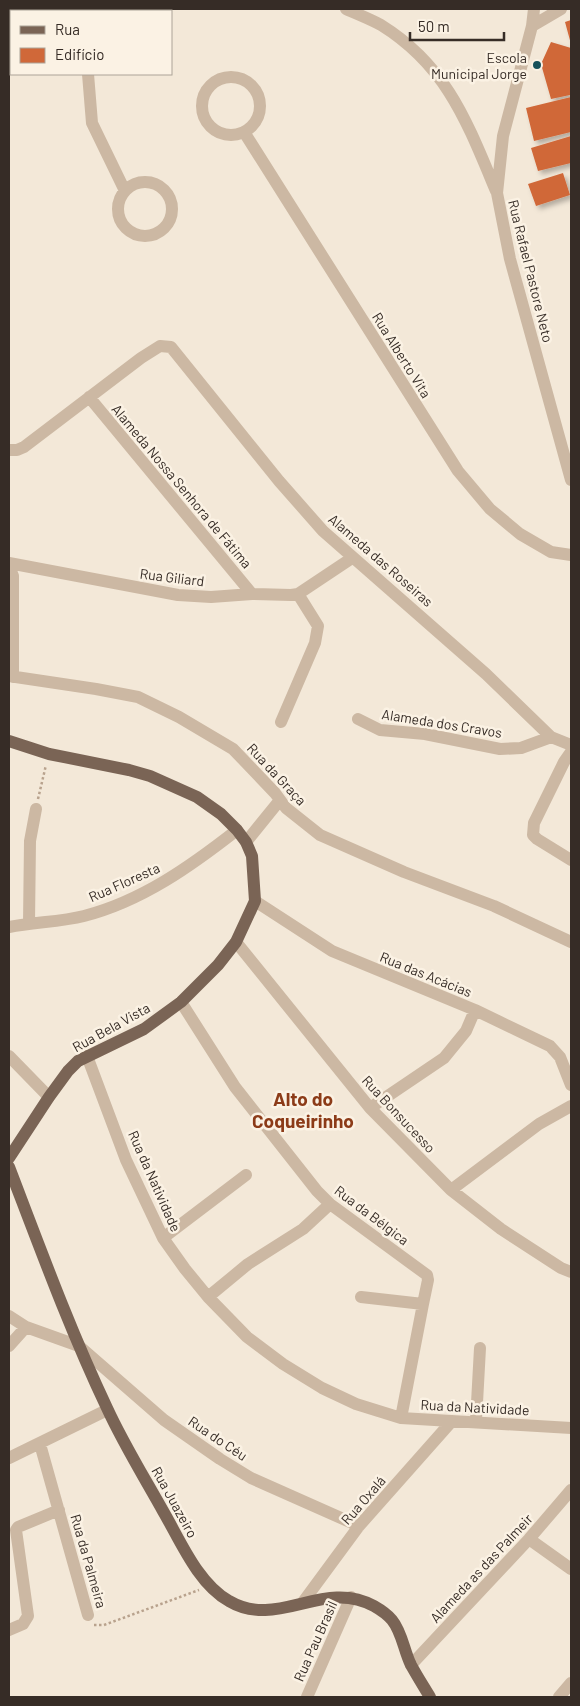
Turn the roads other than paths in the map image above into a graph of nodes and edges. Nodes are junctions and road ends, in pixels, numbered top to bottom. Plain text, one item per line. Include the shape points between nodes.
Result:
1 (346, 9) edge
2 (534, 9) edge
3 (561, 9) edge
4 (532, 26) junction
5 (88, 75) edge
6 (244, 132) junction
7 (125, 191) junction
8 (497, 193) junction
9 (89, 397) junction
10 (9, 450) edge
11 (571, 480) edge
12 (571, 555) edge
13 (352, 558) junction
14 (9, 564) edge
15 (252, 594) junction
16 (298, 594) junction
17 (11, 676) edge
18 (358, 719) dead end
19 (281, 722) dead end
20 (551, 737) junction
21 (9, 741) edge
22 (571, 745) edge
23 (571, 752) edge
24 (280, 800) junction
25 (36, 809) road end
26 (237, 830) junction
27 (246, 842) junction
28 (571, 860) edge
29 (254, 901) junction
30 (29, 923) junction
31 (9, 927) edge
32 (236, 942) junction
33 (571, 942) edge
34 (181, 1002) junction
35 (475, 1010) junction
36 (9, 1056) edge
37 (87, 1056) junction
38 (571, 1086) edge
39 (48, 1097) junction
40 (571, 1106) edge
41 (370, 1108) junction
42 (9, 1158) edge
43 (9, 1167) edge
44 (246, 1176) dead end
45 (451, 1190) junction
46 (330, 1204) junction
47 (163, 1238) junction
48 (571, 1272) edge
49 (208, 1297) junction
50 (362, 1297) dead end
51 (423, 1304) junction
52 (9, 1316) edge
53 (17, 1336) edge
54 (79, 1346) junction
55 (480, 1348) dead end
56 (107, 1410) junction
57 (401, 1418) junction
58 (452, 1421) junction
59 (476, 1421) junction
60 (571, 1428) edge
61 (40, 1444) junction
62 (9, 1458) edge
63 (571, 1490) edge
64 (59, 1510) junction
65 (359, 1526) junction
66 (529, 1539) junction
67 (571, 1569) edge
68 (351, 1597) junction
69 (303, 1602) junction
70 (88, 1615) road end
71 (9, 1630) edge
72 (411, 1664) junction
73 (571, 1683) edge
74 (307, 1697) edge
75 (430, 1697) edge
76 (559, 1697) edge

1 - 8 street via 380,24 410,46 436,72 456,101
2 - 4 street, Rua Rafael Pastore Neto
3 - 4 street
4 - 8 street, Rua Rafael Pastore Neto via 503,136
5 - 7 street via 92,123
6 - 6 street via 257,119 260,110 256,91 242,79 232,77 214,82 203,98 202,107 208,125 225,134
6 - 12 street, Rua Alberto Vita via 458,471 490,509 520,534 551,552
7 - 7 street via 118,207 119,216 129,230 145,236 162,230 168,224 172,207 165,191 150,183 140,183
8 - 11 street, Rua Rafael Pastore Neto via 510,259
9 - 10 street via 24,447
9 - 13 street, Alameda das Roseiras via 160,346 171,347 279,481
9 - 15 street, Alameda Nossa Senhora de Fátima
13 - 16 street
13 - 20 street, Alameda das Roseiras via 486,674
14 - 15 street, Rua Giliard via 178,595
14 - 17 street via 12,576
15 - 16 street, Rua Giliard
16 - 19 street via 318,630
17 - 24 street, Rua da Graça via 138,697 233,749
18 - 20 street, Alameda dos Cravos via 380,730 425,734 500,749 521,748
20 - 22 street, Alameda das Roseiras
21 - 26 main road, Rua Bela Vista via 49,754 157,779 197,797
23 - 28 street via 533,830 537,839
24 - 27 street
24 - 33 street, Rua da Graça via 320,835 404,872 494,906
25 - 30 street via 30,841
26 - 27 main road, Rua Bela Vista
26 - 30 street, Rua Floresta via 166,881 133,898 84,916
27 - 29 main road, Rua Bela Vista via 252,856
29 - 32 main road, Rua Bela Vista
29 - 35 street, Rua das Acácias via 332,951
30 - 31 street, Rua Floresta
32 - 34 main road, Rua Bela Vista
32 - 41 street, Rua Bonsucesso
34 - 37 main road, Rua Bela Vista via 144,1029
34 - 46 street, Rua da Bélgica via 236,1087
35 - 38 street, Rua das Acácias via 550,1046 560,1057
35 - 41 street via 466,1031 444,1058
36 - 39 street
37 - 39 main road, Rua Bela Vista via 68,1071
37 - 47 street, Rua da Natividade via 126,1160
39 - 42 main road, Rua Bela Vista
40 - 45 street via 540,1124
41 - 45 street, Rua Bonsucesso
43 - 54 main road, Rua Juazeiro
44 - 47 street
45 - 48 street, Rua Bonsucesso via 501,1229
46 - 49 street via 303,1229 248,1264
46 - 51 street, Rua da Bélgica via 424,1272 428,1280
47 - 49 street, Rua da Natividade
49 - 57 street, Rua da Natividade via 247,1337 283,1364 356,1404
50 - 51 street
51 - 57 street, Rua da Bélgica
52 - 53 street
53 - 54 street
54 - 56 main road, Rua Juazeiro
54 - 65 street, Rua do Céu via 164,1420 220,1460 251,1478
55 - 59 street
56 - 61 street
56 - 69 main road, Rua Juazeiro via 189,1557 209,1586 229,1602 249,1609 282,1609
57 - 58 street, Rua da Natividade
58 - 59 street, Rua da Natividade
58 - 65 street, Rua Oxalá
59 - 60 street, Rua da Natividade
61 - 62 street
61 - 64 street, Rua da Palmeira
63 - 66 street, Alameda as das Palmeir
64 - 70 street, Rua da Palmeira
64 - 71 street via 16,1530 28,1616 23,1624
65 - 69 street, Rua Oxalá
66 - 67 street
66 - 72 street, Alameda as das Palmeir
68 - 69 main road, Rua Juazeiro
68 - 72 main road, Rua Juazeiro via 375,1606 393,1620
68 - 74 street, Rua Pau Brasil
72 - 75 main road, Rua Juazeiro
73 - 76 street

